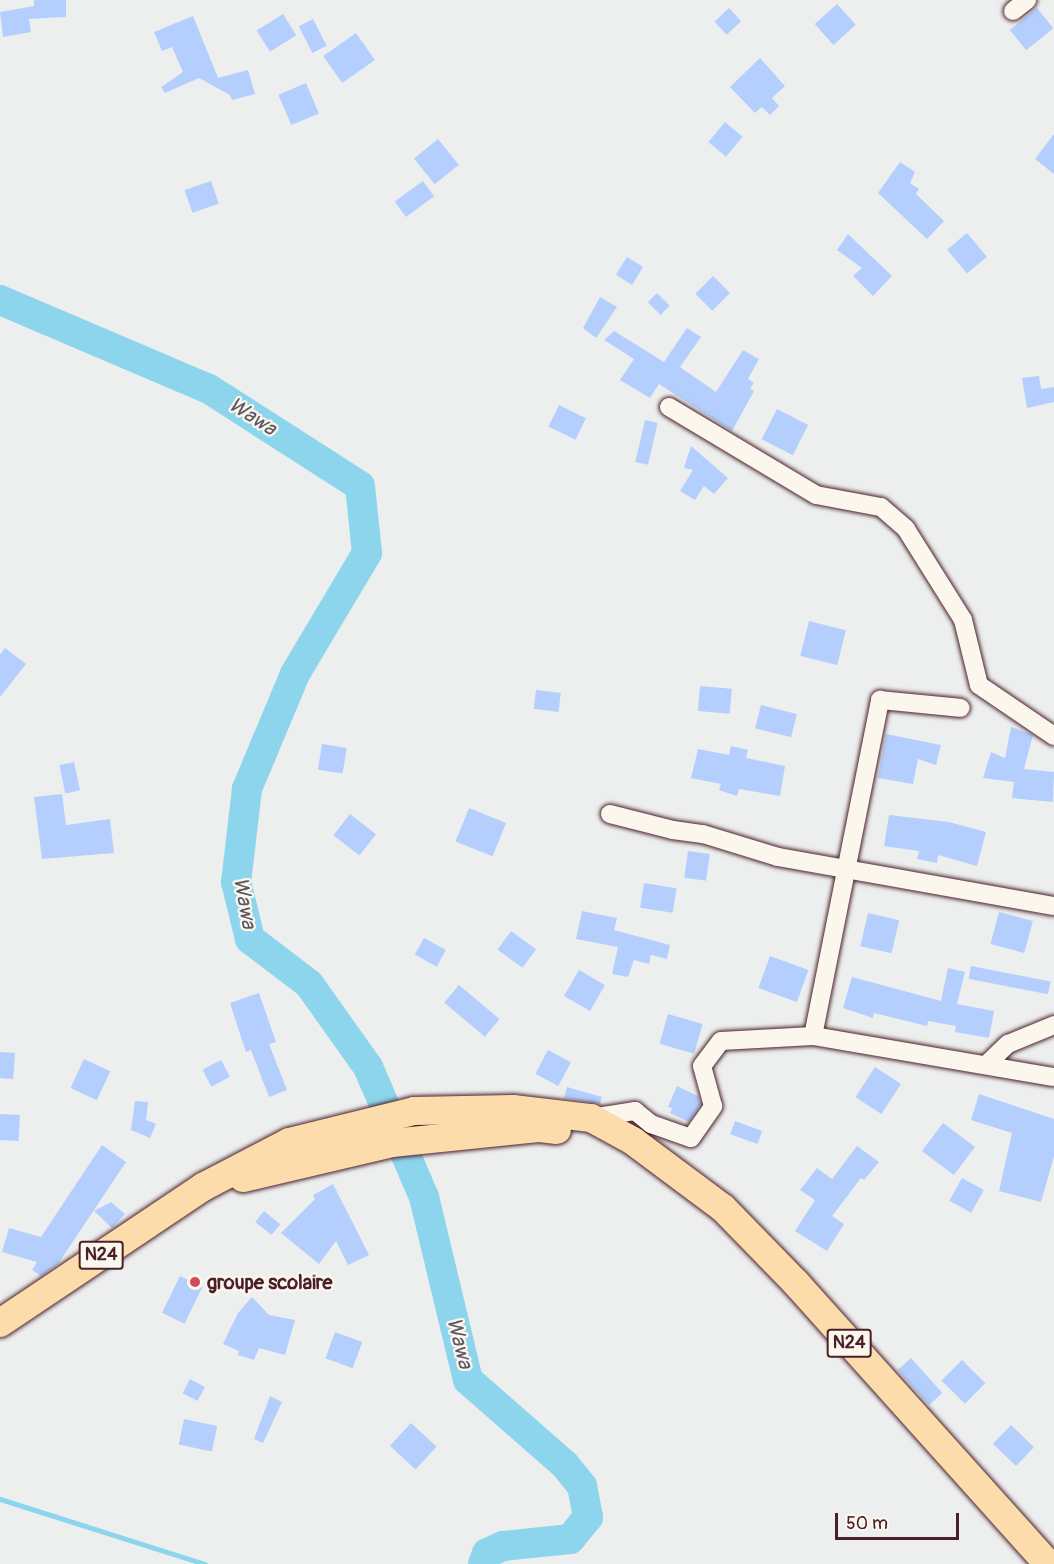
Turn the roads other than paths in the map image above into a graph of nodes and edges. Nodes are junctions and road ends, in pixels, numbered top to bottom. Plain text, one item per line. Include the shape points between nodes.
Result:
1 (669, 407) dead end
2 (961, 708) dead end
3 (1054, 736) edge
4 (610, 814) dead end
5 (846, 871) junction
6 (1054, 906) edge
7 (1054, 1025) edge
8 (813, 1036) junction
9 (987, 1064) junction
10 (1054, 1077) edge
11 (591, 1118) junction
12 (387, 1131) junction
13 (633, 1141) junction
14 (0, 1323) edge
15 (1048, 1564) edge

1 - 3 street via 816,495 881,507 906,530 963,620 979,685
2 - 5 street via 880,700
4 - 5 street via 673,831 703,834 778,858
5 - 6 street via 916,879
5 - 8 street
7 - 9 street via 1008,1044
8 - 9 street
8 - 11 street via 721,1041 702,1066 713,1106 691,1138 651,1124 635,1111
9 - 10 street
11 - 12 main road, N24 via 513,1109 414,1111
11 - 13 main road, N24
12 - 13 main road, N24 via 424,1138 540,1128
12 - 14 main road, N24 via 289,1142 203,1187
13 - 15 main road, N24 via 731,1217 796,1283

